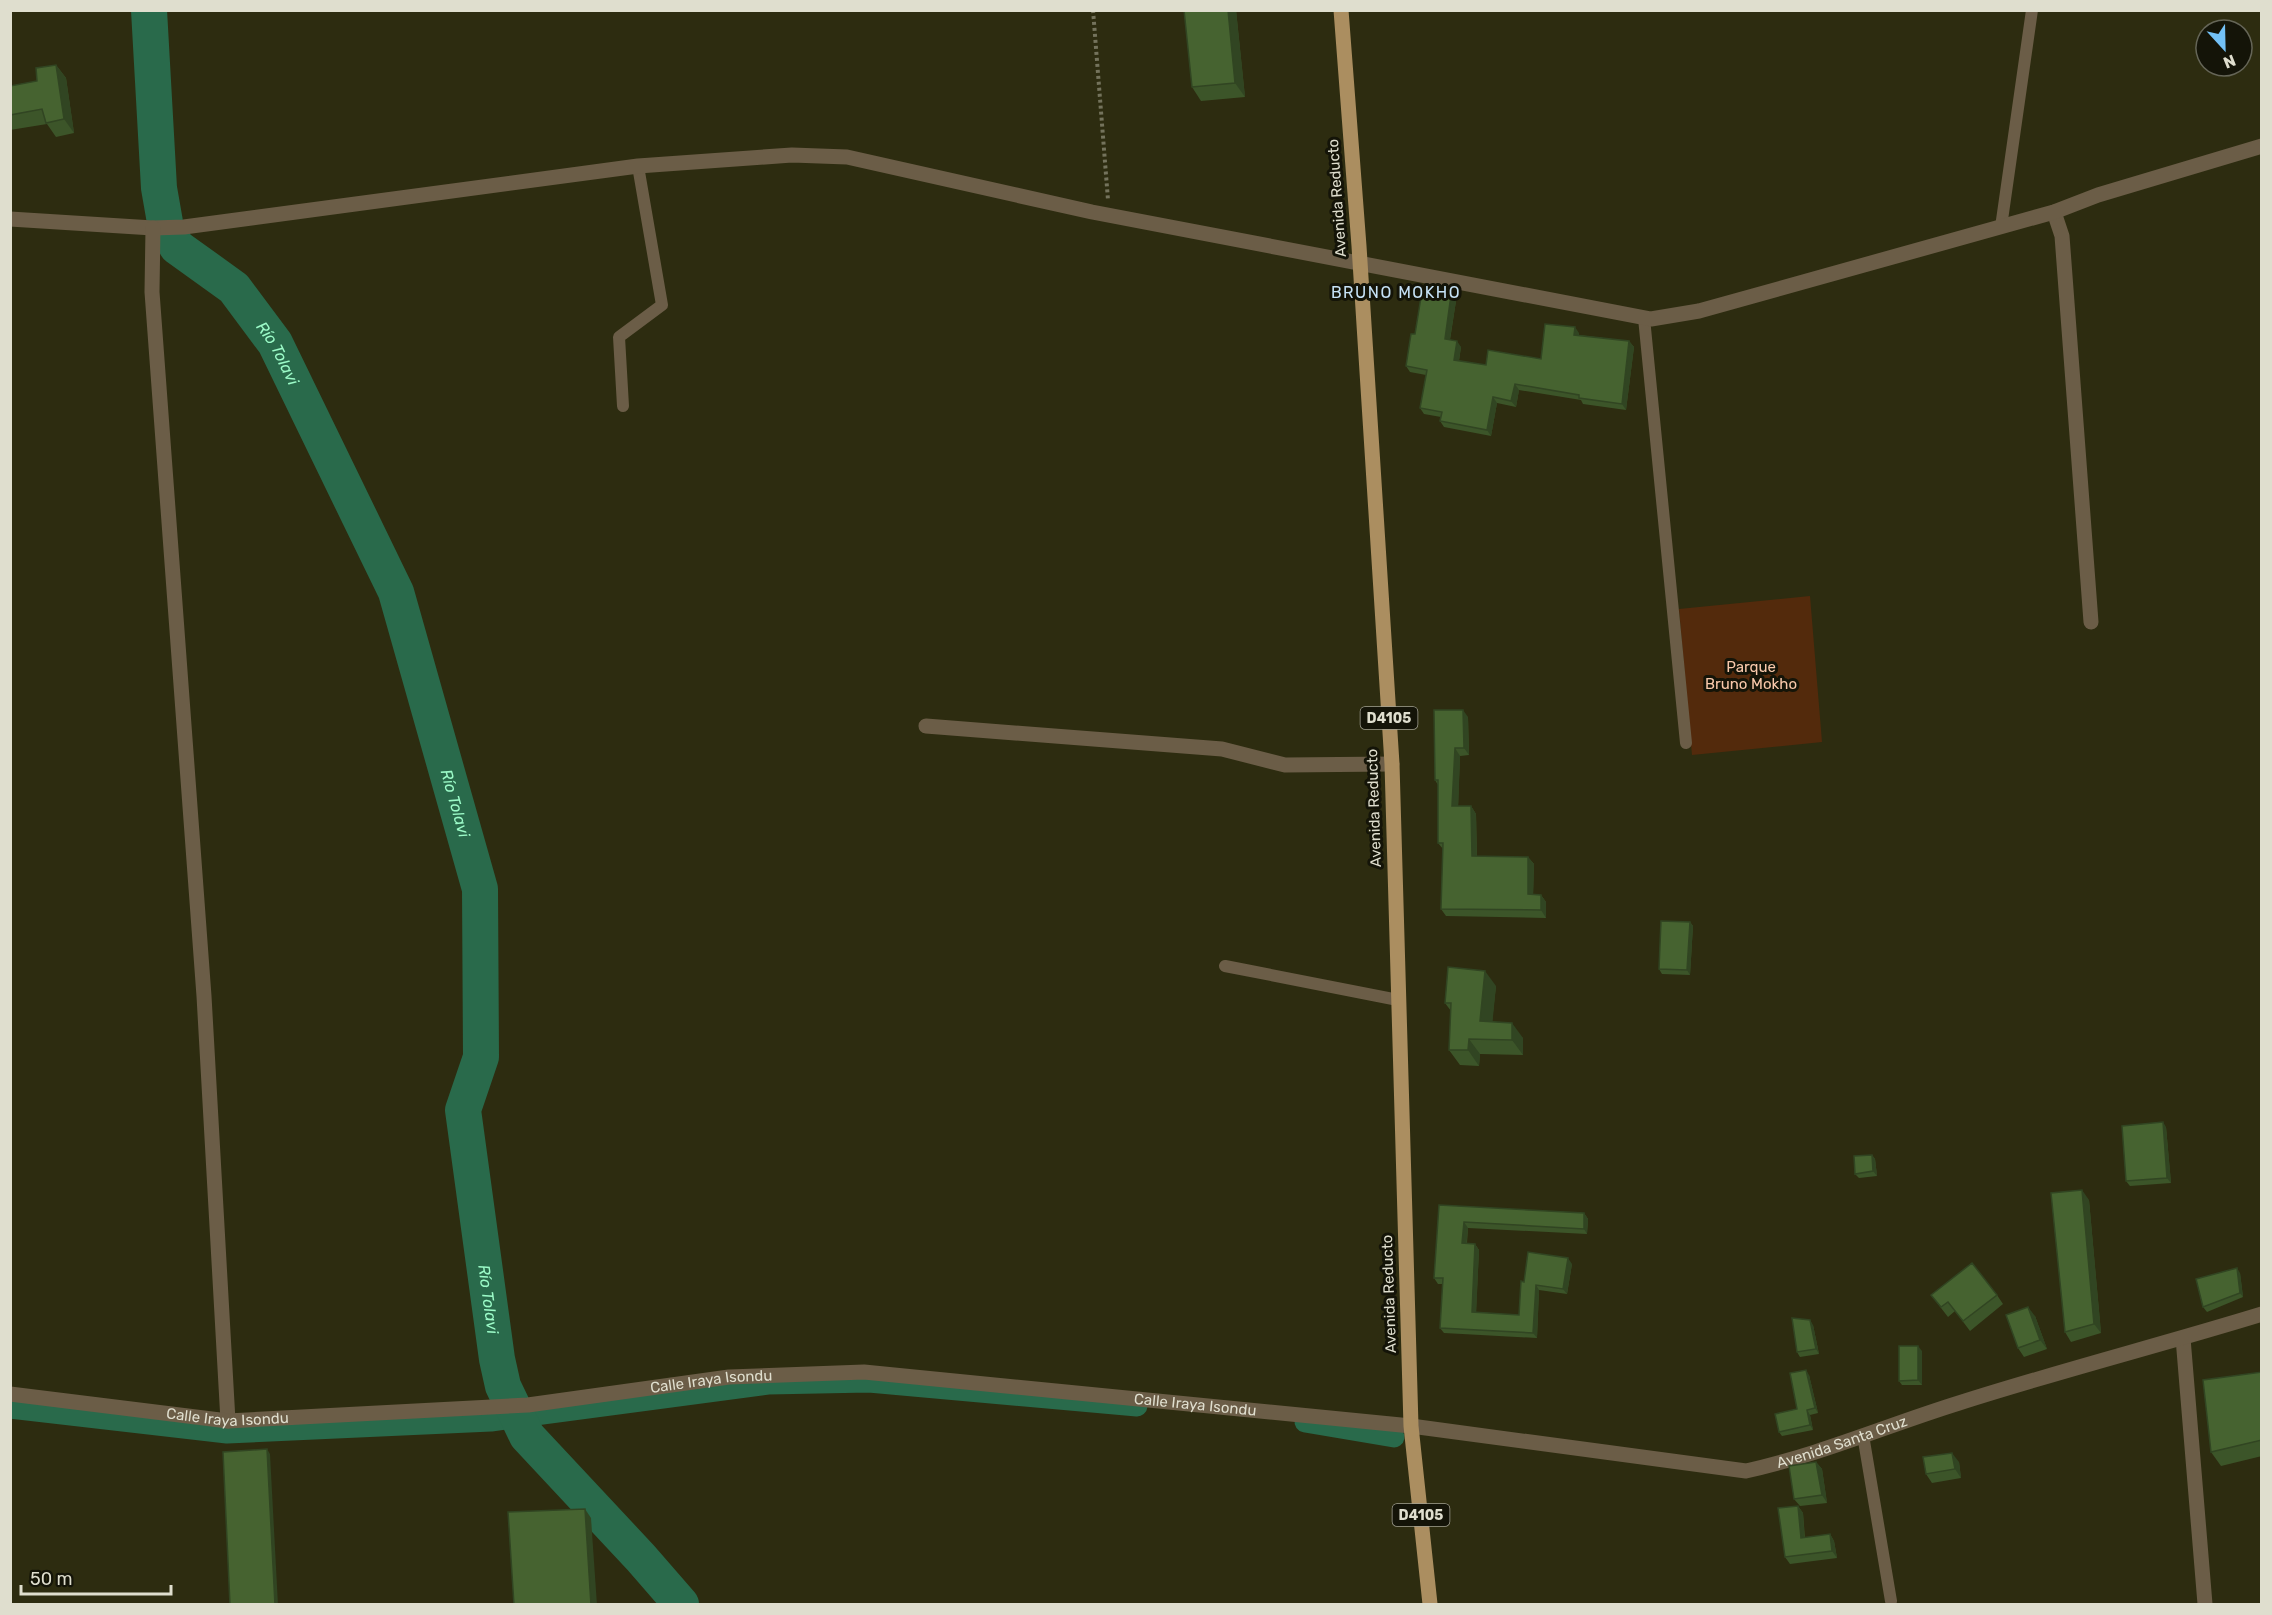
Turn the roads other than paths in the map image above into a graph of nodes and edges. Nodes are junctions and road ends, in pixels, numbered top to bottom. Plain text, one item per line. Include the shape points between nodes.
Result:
1 (1341, 10) edge
2 (2032, 10) edge
3 (2262, 146) edge
4 (638, 166) junction
5 (2054, 212) junction
6 (10, 219) edge
7 (2001, 227) junction
8 (156, 228) junction
9 (1360, 263) junction
10 (1644, 318) junction
11 (623, 406) dead end
12 (2091, 622) dead end
13 (926, 726) dead end
14 (1686, 743) dead end
15 (1392, 764) junction
16 (1225, 966) dead end
17 (1398, 1000) junction
18 (2262, 1314) edge
19 (2183, 1338) junction
20 (10, 1394) edge
21 (228, 1421) junction
22 (1412, 1426) junction
23 (1863, 1435) junction
24 (1891, 1601) dead end
25 (1430, 1605) edge
26 (2205, 1605) edge

1 - 9 main road, Avenida Reducto / D4105
2 - 7 lane
3 - 5 street
4 - 8 street
4 - 9 street via 792,155 847,157 1109,215
4 - 11 lane via 662,305 619,337
5 - 7 street
5 - 12 street via 2062,236
6 - 8 street
7 - 10 street via 1700,311
8 - 21 street via 152,292 203,984
9 - 10 street
9 - 15 main road, Avenida Reducto / D4105
10 - 14 lane
13 - 15 street via 1222,749 1285,765
15 - 17 main road, Avenida Reducto / D4105
16 - 17 lane
17 - 22 main road, Avenida Reducto / D4105
18 - 19 street, Avenida Santa Cruz
19 - 23 street, Avenida Santa Cruz via 2032,1379
19 - 26 street
20 - 21 street, Calle Iraya Isondu
21 - 22 street, Calle Iraya Isondu via 528,1405 729,1377 864,1372
22 - 23 street, Avenida Santa Cruz via 1746,1471
22 - 25 main road, Avenida Reducto / D4105
23 - 24 lane

